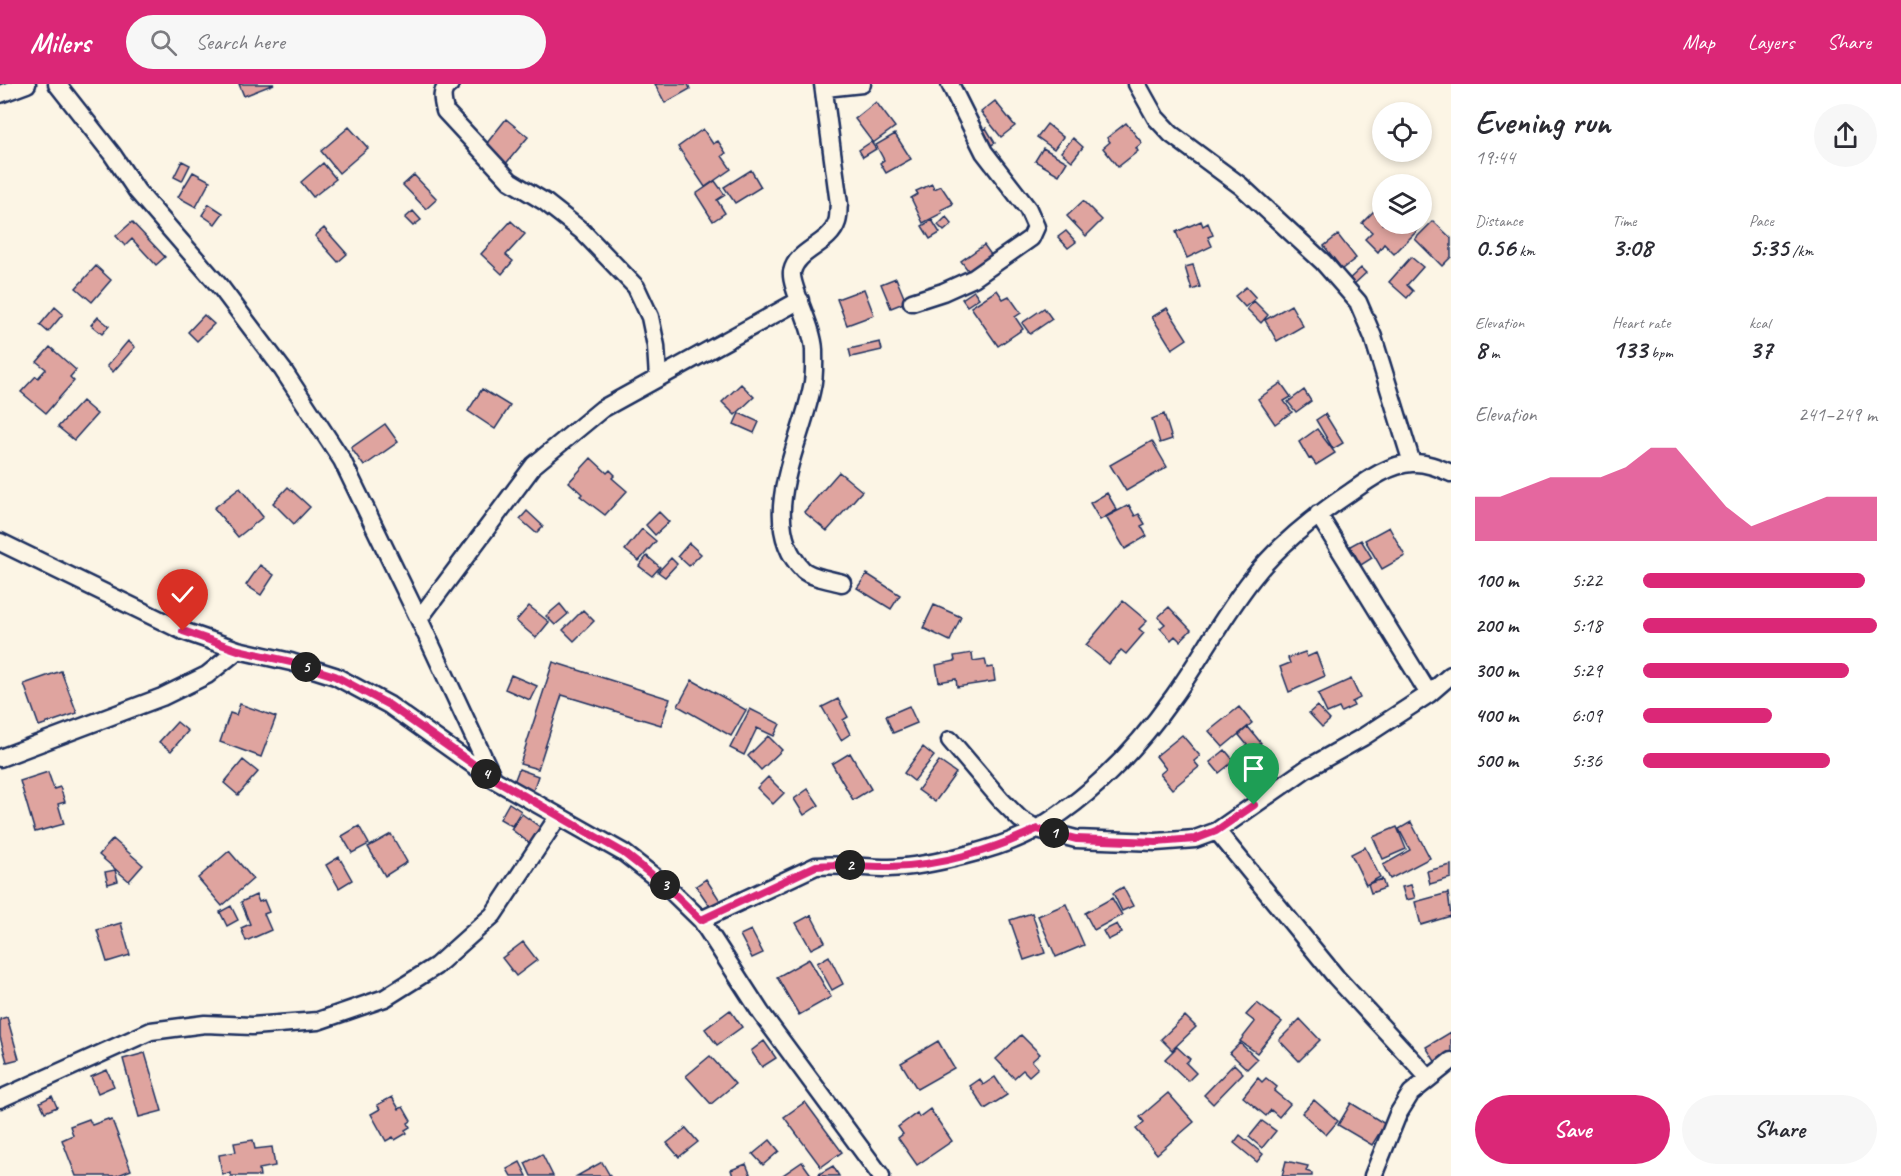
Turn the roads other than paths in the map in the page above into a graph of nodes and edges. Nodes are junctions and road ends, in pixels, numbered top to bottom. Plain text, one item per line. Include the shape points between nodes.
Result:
1 (27, 84) edge
2 (57, 84) edge
3 (450, 84) edge
4 (862, 84) edge
5 (950, 84) edge
6 (1137, 84) edge
7 (824, 86) edge
8 (0, 94) edge
9 (800, 300) junction
10 (912, 302) dead end
11 (658, 378) junction
12 (1412, 463) junction
13 (1451, 473) edge
14 (1318, 514) junction
15 (0, 542) edge
16 (842, 583) dead end
17 (419, 619) junction
18 (238, 650) junction
19 (1451, 675) edge
20 (1429, 694) junction
21 (950, 740) dead end
22 (0, 758) edge
23 (493, 778) junction
24 (558, 817) junction
25 (1037, 829) junction
26 (1216, 831) junction
27 (701, 920) junction
28 (1451, 1061) edge
29 (1428, 1077) junction
30 (0, 1099) edge
31 (881, 1176) edge
32 (1373, 1176) edge

1 - 8 street
2 - 17 street via 137,191 222,289 283,370 342,460
3 - 11 street via 442,97 445,111 510,181 582,231 636,287 650,317
4 - 7 street
5 - 10 street via 984,152 1028,209 1036,227 1031,238 974,278
6 - 12 street via 1156,118 1172,134 1241,186 1323,262 1358,302 1373,337
7 - 9 street via 837,222 828,237 801,257 793,269 792,280
9 - 11 street
9 - 16 street via 814,347 813,386 781,505 783,528 790,550 804,571
11 - 17 street via 602,409 534,465
12 - 13 street
12 - 14 street via 1393,467
14 - 20 street
14 - 25 street via 1253,577 1174,697 1122,760 1093,788
15 - 18 street via 183,631
17 - 23 street
18 - 22 street via 207,675 162,697
18 - 23 street via 335,676 389,705
19 - 20 street
20 - 26 street via 1363,738 1306,769
21 - 25 street via 1001,800
23 - 24 street
24 - 27 street via 624,853
24 - 30 street via 493,915 436,966 385,998 318,1021 252,1026 205,1024 151,1031
25 - 26 street via 1076,839 1156,842 1195,839
25 - 27 street via 928,864 889,868 816,866
26 - 29 street via 1336,977
27 - 31 street via 761,1013
28 - 29 street
29 - 32 street via 1411,1093 1398,1114

